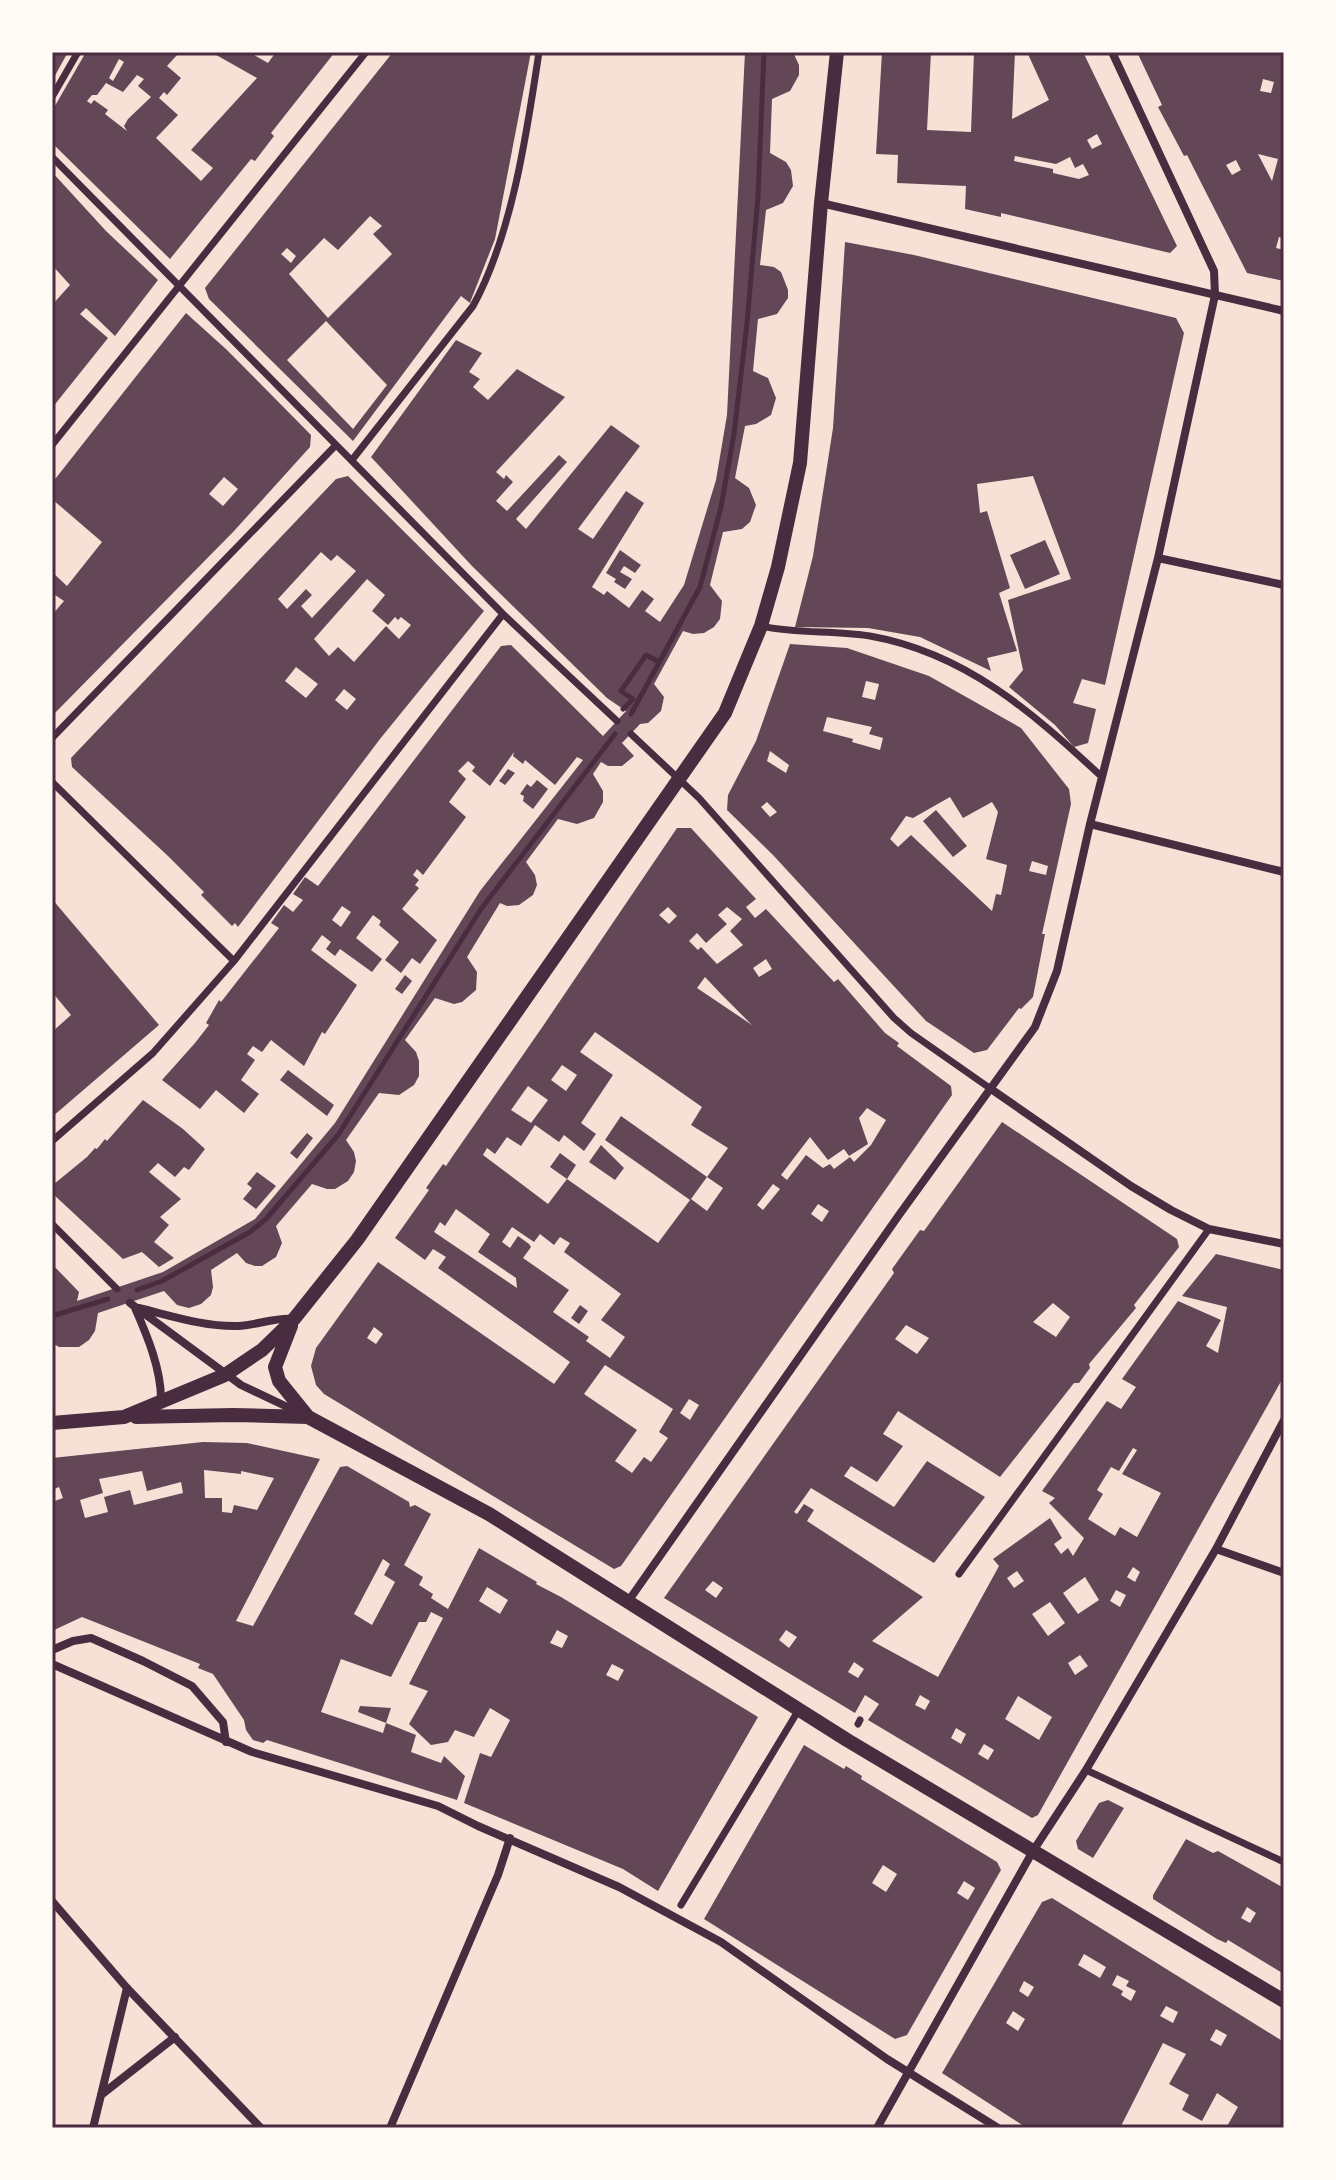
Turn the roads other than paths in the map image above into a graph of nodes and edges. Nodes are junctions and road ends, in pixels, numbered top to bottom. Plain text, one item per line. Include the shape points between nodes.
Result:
1 (78, 52) edge
2 (366, 52) edge
3 (539, 52) edge
4 (837, 52) edge
5 (1112, 52) edge
6 (52, 97) edge
7 (52, 157) edge
8 (821, 203) junction
9 (180, 286) junction
10 (1215, 295) junction
11 (1284, 311) edge
12 (52, 445) edge
13 (336, 445) junction
14 (352, 460) junction
15 (1158, 558) junction
16 (1284, 585) edge
17 (503, 614) junction
18 (761, 626) junction
19 (617, 722) road end
20 (631, 734) dead end
21 (52, 738) edge
22 (1102, 777) junction
23 (680, 779) junction
24 (52, 782) edge
25 (1090, 824) junction
26 (1284, 872) edge
27 (234, 961) junction
28 (991, 1089) junction
29 (52, 1141) edge
30 (52, 1224) edge
31 (1209, 1229) junction
32 (1284, 1244) edge
33 (117, 1289) dead end
34 (132, 1305) junction
35 (294, 1319) junction
36 (225, 1375) junction
37 (161, 1403) junction
38 (124, 1417) junction
39 (308, 1417) junction
40 (1284, 1420) edge
41 (52, 1423) edge
42 (1216, 1549) junction
43 (1284, 1573) edge
44 (959, 1574) dead end
45 (627, 1603) junction
46 (52, 1650) edge
47 (52, 1664) edge
48 (798, 1711) junction
49 (226, 1742) junction
50 (1086, 1770) junction
51 (510, 1838) junction
52 (1033, 1851) junction
53 (1284, 1862) edge
54 (52, 1901) edge
55 (681, 1905) dead end
56 (127, 1988) junction
57 (1284, 2001) edge
58 (175, 2037) junction
59 (909, 2072) junction
60 (101, 2096) junction
61 (93, 2128) edge
62 (261, 2128) edge
63 (390, 2128) edge
64 (877, 2128) edge
65 (998, 2128) edge

1 - 6 street
2 - 9 street
3 - 14 street via 519,167 485,284
4 - 8 street
5 - 10 street via 1214,271
7 - 9 street
8 - 10 street
8 - 18 street via 800,463
9 - 12 street
9 - 13 street
10 - 11 street
10 - 15 street
13 - 14 street
13 - 21 street
14 - 17 street
15 - 16 street
15 - 22 street
17 - 19 street
17 - 27 street
18 - 22 street via 866,635 955,663 1011,698
18 - 23 street via 725,713
20 - 23 street
22 - 25 street
23 - 28 street via 894,1018
23 - 35 street via 357,1240
24 - 27 street
25 - 26 street
25 - 28 street via 1057,971 1035,1027
27 - 29 street via 153,1053
28 - 31 street via 1131,1186
28 - 45 street
30 - 33 street
31 - 32 street
31 - 44 street
34 - 35 street via 212,1326
34 - 36 street
34 - 37 street via 152,1356
35 - 36 street
35 - 39 street via 275,1367 279,1381
36 - 37 street
36 - 39 street
37 - 38 street
38 - 39 street
38 - 41 street
39 - 45 street via 489,1514
40 - 42 street
42 - 43 street
42 - 50 street
45 - 48 street
46 - 49 street via 91,1638 168,1673 192,1686 223,1722
47 - 49 street
48 - 52 street
48 - 55 street
49 - 51 street via 438,1806
50 - 52 street
50 - 53 street
51 - 59 street via 619,1887 721,1942
51 - 63 street
52 - 57 street
52 - 59 street
54 - 56 street
56 - 58 street
56 - 60 street
58 - 60 street
58 - 62 street
59 - 64 street
59 - 65 street
60 - 61 street

